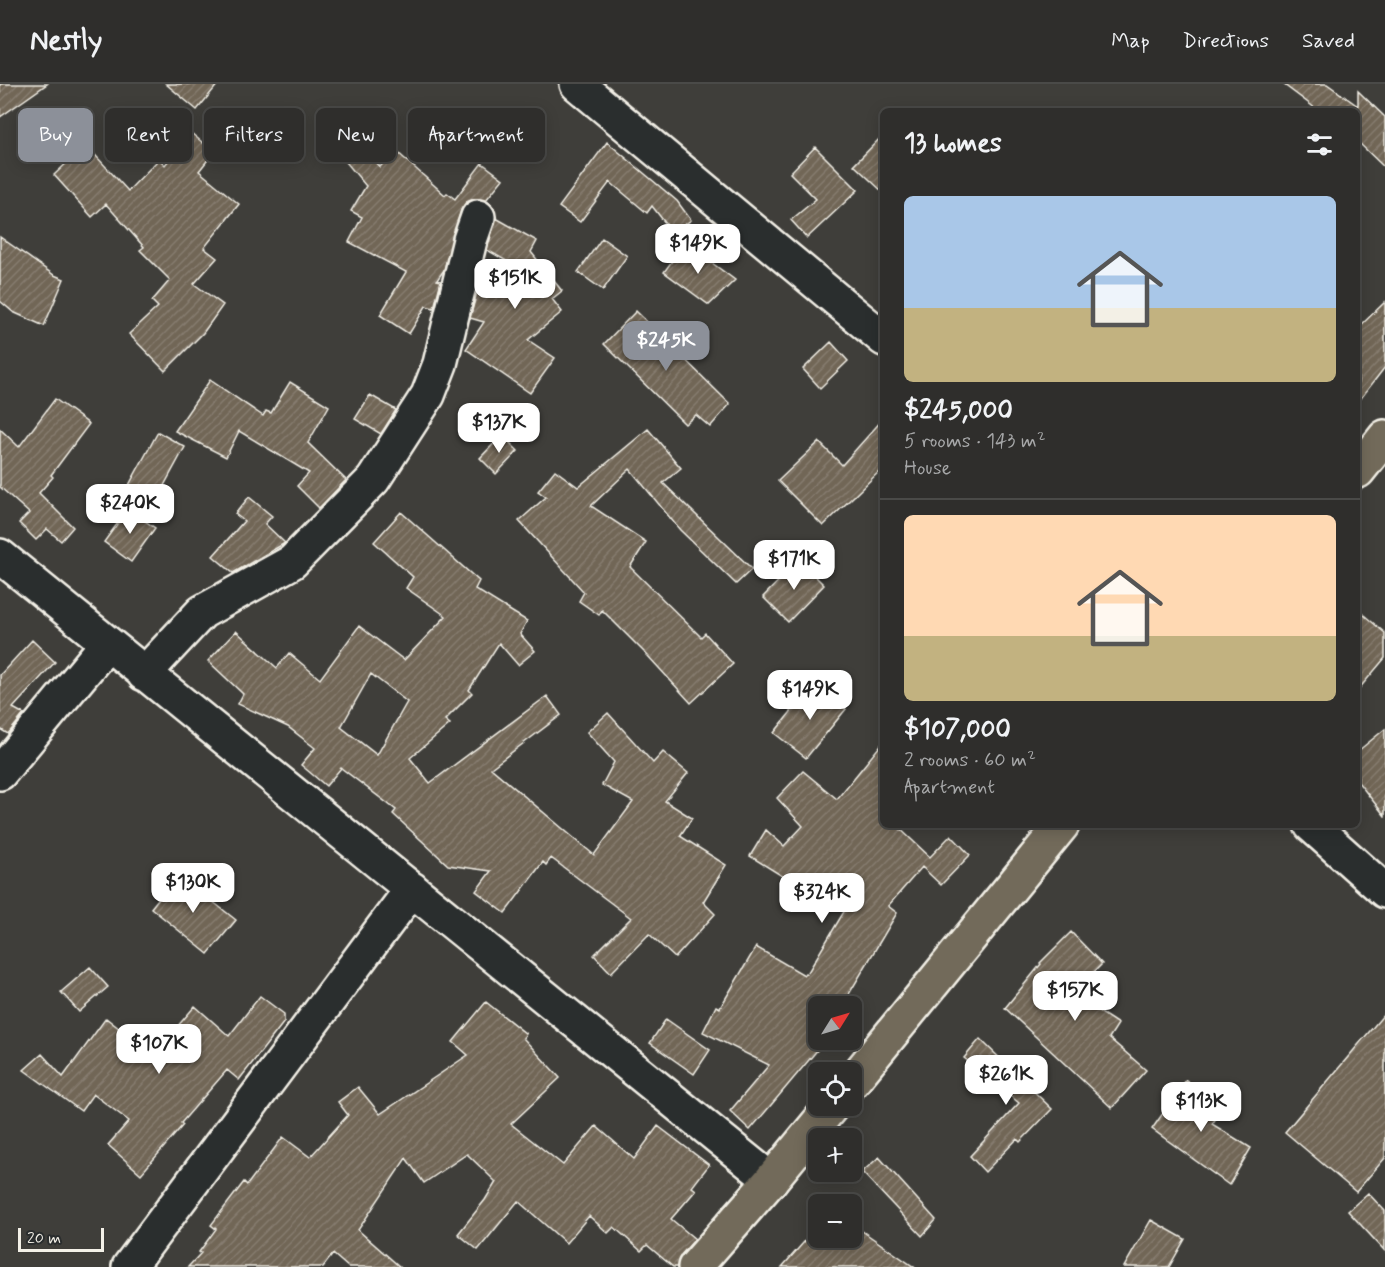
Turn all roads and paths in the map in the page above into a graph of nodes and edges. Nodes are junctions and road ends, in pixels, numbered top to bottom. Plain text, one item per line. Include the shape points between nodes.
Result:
1 (577, 84) edge
2 (478, 217) dead end
3 (880, 336) edge
4 (1385, 437) edge
5 (1360, 468) edge
6 (0, 556) edge
7 (107, 644) junction
8 (144, 674) junction
9 (0, 773) edge
10 (1060, 828) edge
11 (1314, 828) edge
12 (412, 889) junction
13 (1385, 891) edge
14 (862, 1070) edge
15 (824, 1116) edge
16 (771, 1180) junction
17 (129, 1267) edge
18 (696, 1267) edge

1 - 3 street
2 - 8 street via 441,364 428,395 373,480 292,562 202,612
4 - 5 main road
6 - 7 street
7 - 8 street
7 - 9 street
8 - 12 street
10 - 14 main road
11 - 13 street
12 - 16 street
12 - 17 street
15 - 16 main road
16 - 18 main road

